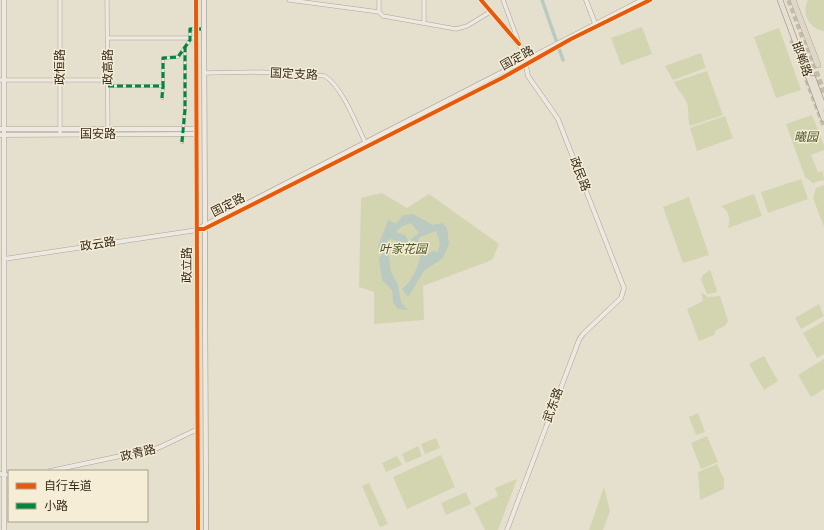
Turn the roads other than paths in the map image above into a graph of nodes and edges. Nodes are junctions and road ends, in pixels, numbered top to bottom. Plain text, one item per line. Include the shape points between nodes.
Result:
1 (4, 0) edge
2 (60, 0) edge
3 (107, 0) edge
4 (196, 0) edge
5 (204, 0) edge
6 (289, 0) edge
7 (379, 0) edge
8 (424, 0) edge
9 (481, 0) edge
10 (502, 0) edge
11 (586, 0) edge
12 (642, 0) edge
13 (650, 0) edge
14 (780, 0) edge
15 (784, 0) edge
16 (793, 0) edge
17 (379, 12) junction
18 (490, 12) junction
19 (424, 22) junction
20 (596, 26) junction
21 (195, 29) junction
22 (204, 29) junction
23 (108, 38) junction
24 (193, 38) junction
25 (519, 44) junction
26 (185, 47) junction
27 (525, 63) junction
28 (818, 65) dead end
29 (204, 73) junction
30 (2, 80) edge
31 (60, 80) junction
32 (108, 80) junction
33 (108, 86) junction
34 (162, 86) junction
35 (162, 98) dead end
36 (823, 107) edge
37 (824, 119) edge
38 (2, 129) edge
39 (60, 132) junction
40 (108, 132) junction
41 (183, 132) junction
42 (197, 132) junction
43 (2, 135) edge
44 (182, 142) dead end
45 (366, 144) junction
46 (204, 226) junction
47 (197, 229) junction
48 (2, 259) edge
49 (623, 294) joint
50 (198, 429) junction
51 (55, 470) edge
52 (1, 474) edge
53 (4, 530) edge
54 (198, 530) edge
55 (206, 530) edge
56 (507, 530) edge

1 - 30 street
2 - 31 street, 政恒路
3 - 23 street, 政高路
4 - 21 main road, 政立路
5 - 22 main road, 政立路
6 - 17 street
7 - 17 street
8 - 19 street
9 - 18 street
10 - 25 street
11 - 20 street
12 - 20 street, 国定路
13 - 20 street, 国定路
14 - 36 main road, 邯郸路
15 - 36 main road, 邯郸路
16 - 28 highway
17 - 19 street via 383,16
18 - 19 street via 461,28 451,29
18 - 25 street
20 - 27 street, 国定路
21 - 22 street
21 - 24 main road, 政立路
22 - 29 main road, 政立路
23 - 24 street
23 - 32 street, 政高路
24 - 26 street
24 - 42 main road, 政立路
25 - 27 street, 政民路 via 524,52
26 - 34 street via 178,57 163,58
26 - 41 street
27 - 45 street, 国定路
27 - 49 street, 政民路 via 528,76 558,119 566,136 622,282
29 - 45 street, 国定支路 via 276,72 325,76 340,92
29 - 46 main road, 政立路
30 - 31 street
30 - 38 street
31 - 32 street
31 - 39 street, 政恒路
32 - 33 street, 政高路
33 - 34 street
33 - 40 street, 政高路
34 - 35 street
36 - 37 main road, 邯郸路
38 - 39 street, 国安路
38 - 43 street
39 - 40 street, 国安路
39 - 43 street, 国安路
40 - 41 street, 国安路
41 - 42 street, 国安路
41 - 44 street
42 - 47 main road, 政立路
43 - 48 street
45 - 46 street, 国定路
46 - 47 street, 国定路
46 - 55 main road, 政立路
47 - 48 street, 政云路
47 - 50 main road, 政立路
48 - 52 street
49 - 56 street, 武东路 via 579,340
50 - 51 street, 政青路 via 158,448
50 - 54 main road, 政立路
52 - 53 street

